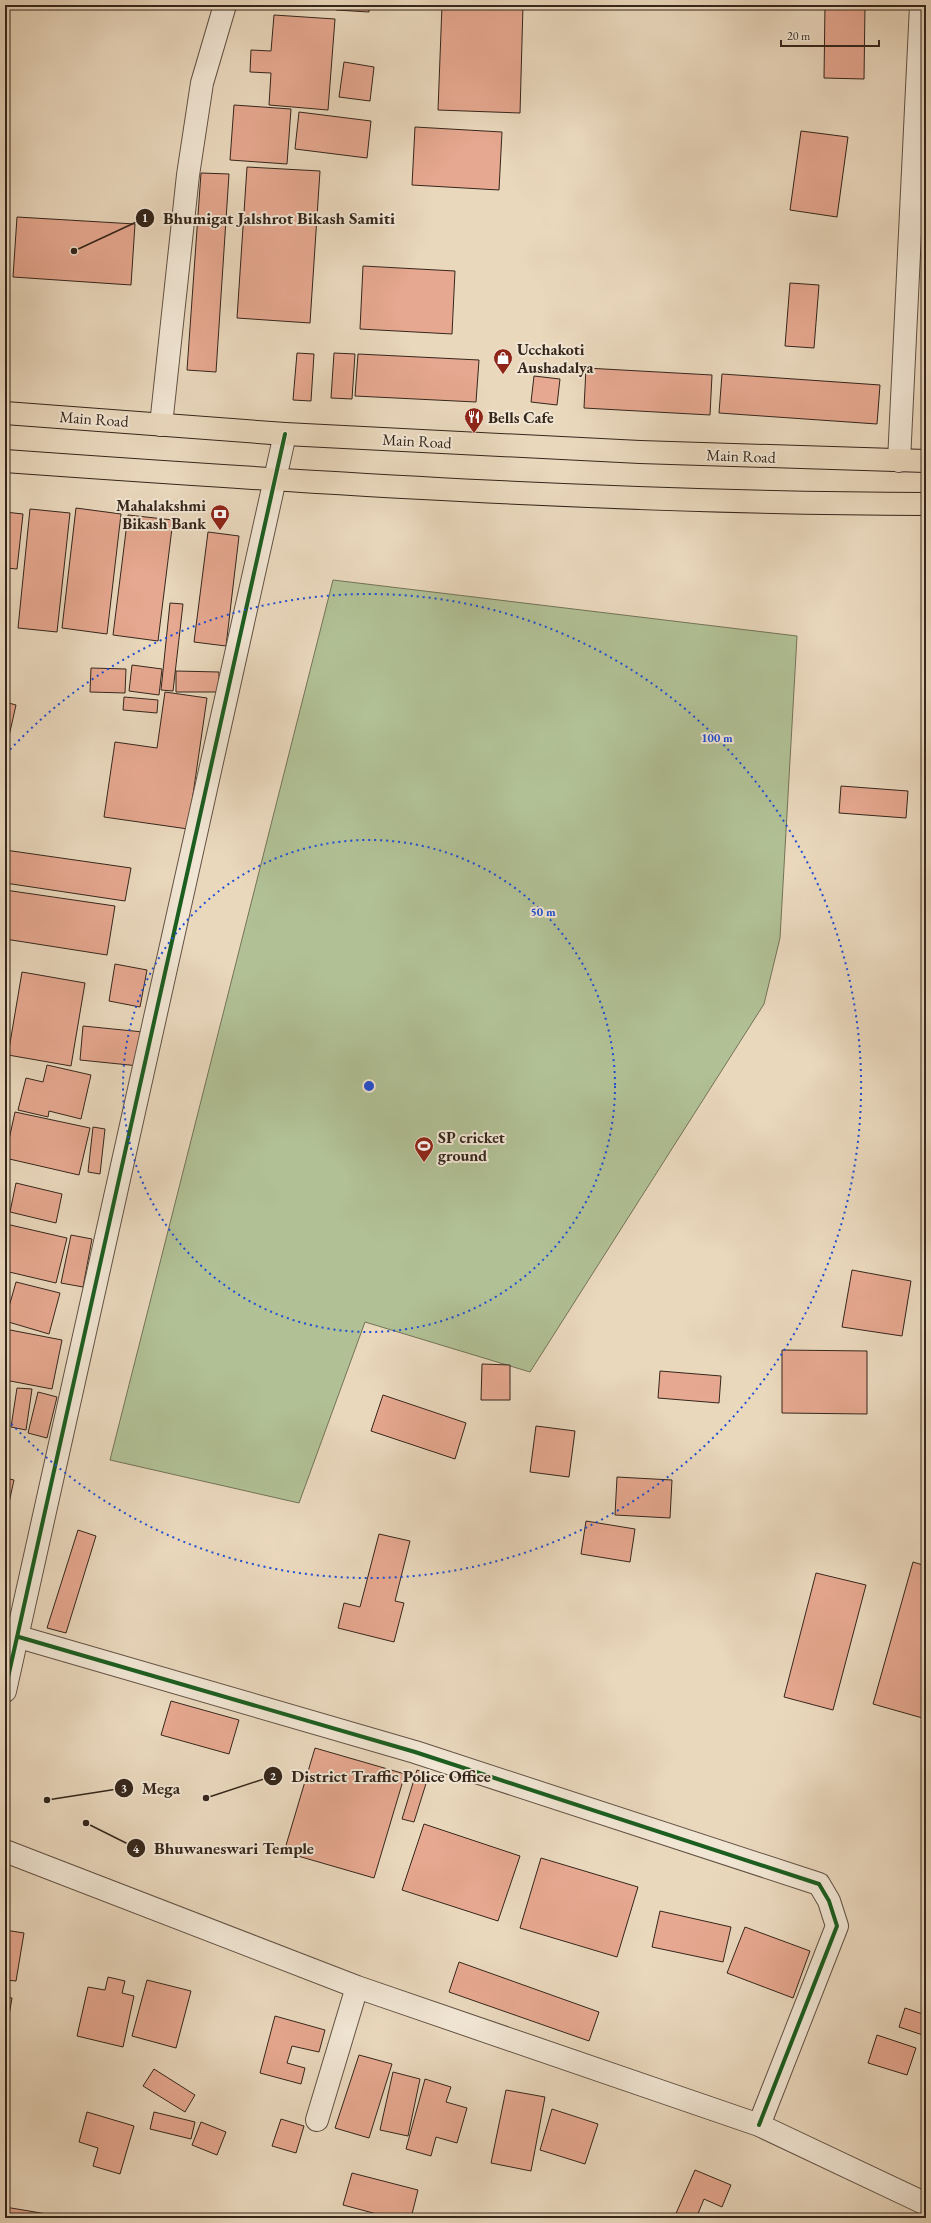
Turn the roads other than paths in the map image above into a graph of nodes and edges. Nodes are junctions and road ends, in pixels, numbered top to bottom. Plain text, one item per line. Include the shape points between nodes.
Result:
1 (225, 5) edge
2 (921, 5) edge
3 (5, 413) edge
4 (162, 425) junction
5 (285, 434) junction
6 (899, 460) junction
7 (5, 461) edge
8 (926, 461) edge
9 (274, 481) junction
10 (926, 504) edge
11 (18, 1637) junction
12 (8, 1663) edge
13 (5, 1691) edge
14 (5, 1851) edge
15 (357, 1987) junction
16 (317, 2120) dead end
17 (759, 2125) junction
18 (926, 2204) edge

1 - 4 street via 202,83 188,175
2 - 6 street
3 - 4 main road, Main Road
4 - 5 main road, Main Road
5 - 6 main road, Main Road via 640,452
5 - 9 street
6 - 8 main road, Main Road
7 - 9 main road
9 - 10 main road via 642,499
9 - 11 street
11 - 12 street
11 - 17 street via 415,1752 819,1884 829,1901 837,1926
12 - 13 street
14 - 15 street
15 - 16 street
15 - 17 street
17 - 18 street

